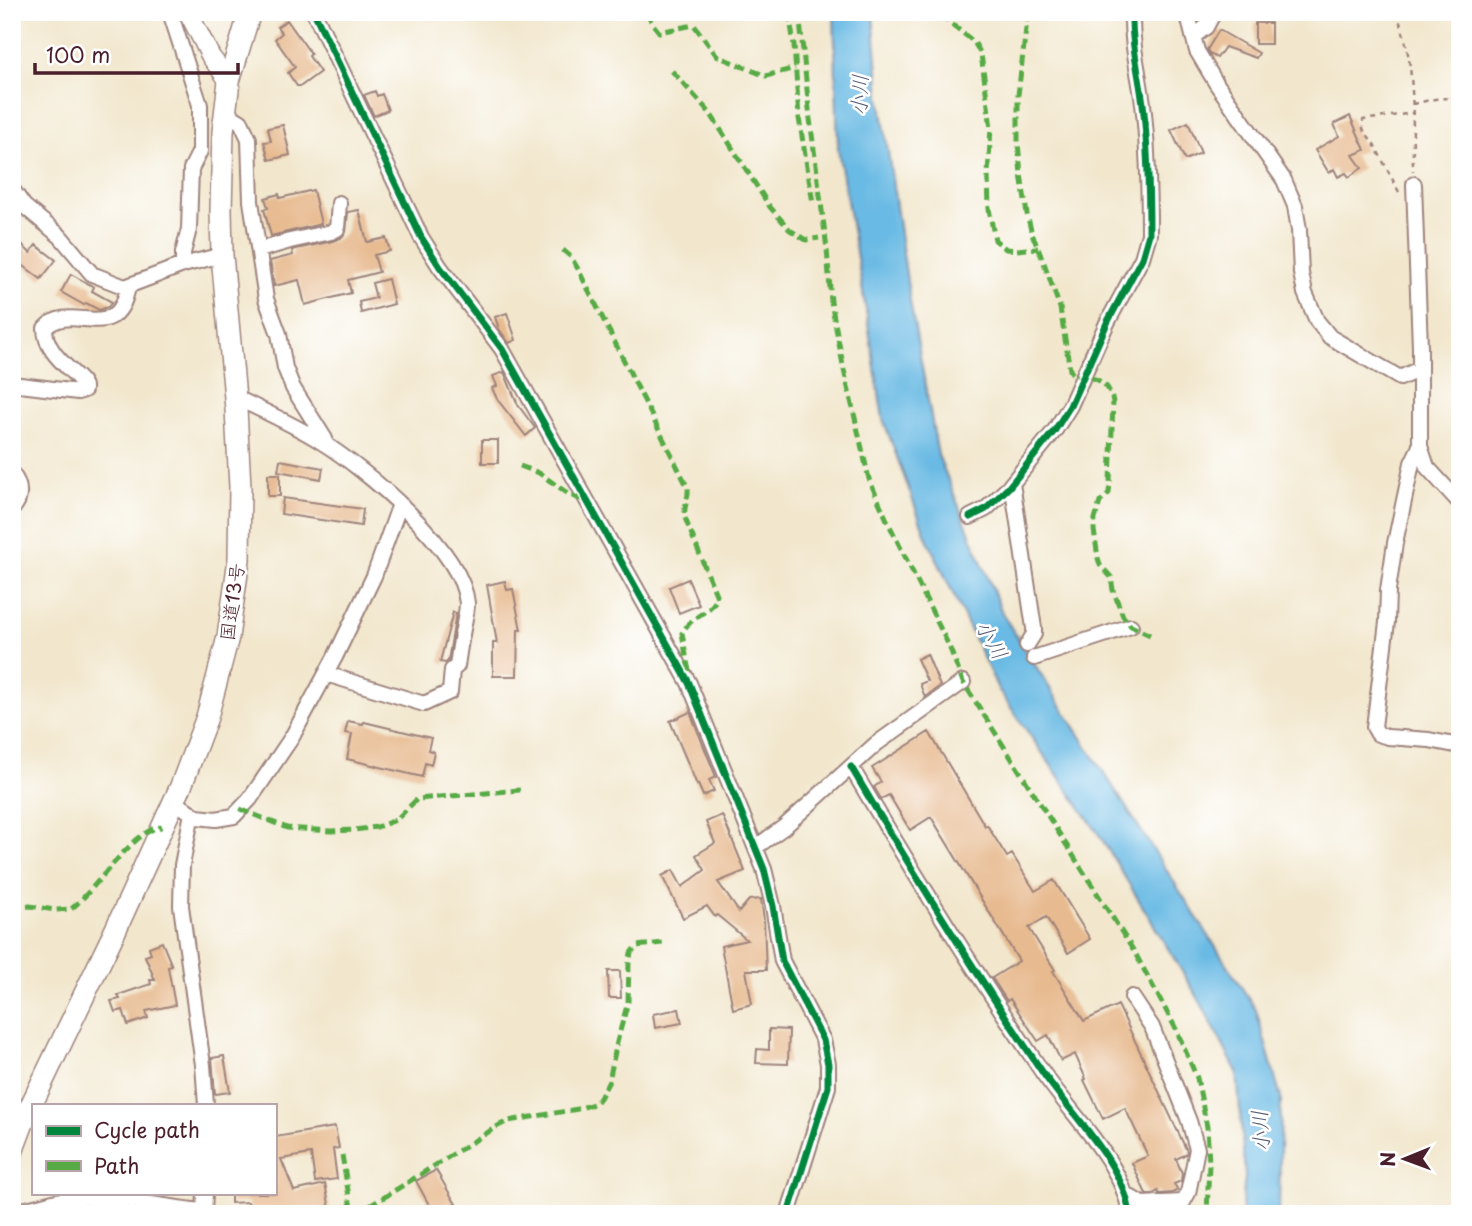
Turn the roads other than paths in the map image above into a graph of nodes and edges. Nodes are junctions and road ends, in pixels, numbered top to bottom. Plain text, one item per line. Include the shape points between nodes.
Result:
1 (170, 12) edge
2 (188, 12) edge
3 (250, 12) edge
4 (314, 12) edge
5 (1132, 12) edge
6 (1187, 12) edge
7 (1213, 12) edge
8 (1193, 37) junction
9 (229, 82) junction
10 (225, 112) junction
11 (1414, 184) road end
12 (12, 189) edge
13 (339, 203) dead end
14 (259, 250) junction
15 (222, 255) junction
16 (183, 264) junction
17 (128, 286) junction
18 (1420, 369) junction
19 (12, 384) edge
20 (235, 397) junction
21 (326, 446) junction
22 (1420, 446) junction
23 (12, 474) edge
24 (1012, 483) junction
25 (1460, 503) edge
26 (400, 504) junction
27 (12, 509) edge
28 (970, 517) dead end
29 (1131, 626) dead end
30 (326, 674) junction
31 (963, 682) dead end
32 (1460, 746) edge
33 (851, 767) junction
34 (174, 801) junction
35 (192, 813) junction
36 (756, 847) junction
37 (1132, 997) dead end
38 (206, 1104) edge
39 (12, 1152) edge
40 (205, 1194) edge
41 (1125, 1194) junction
42 (137, 1198) edge
43 (114, 1200) junction
44 (12, 1211) edge
45 (204, 1212) edge
46 (108, 1214) edge
47 (788, 1214) edge
48 (1130, 1214) edge

1 - 16 street via 200,105 200,151 191,169
2 - 9 main road
3 - 9 highway, 国道13号
4 - 36 street via 421,237 502,349 689,683
5 - 24 street via 1147,146 1147,246 1070,406
6 - 8 street
7 - 8 street via 1206,27
8 - 18 street via 1216,83 1284,180 1295,206 1305,293 1317,321 1330,337 1400,378
9 - 10 highway, 国道13号
10 - 14 street via 241,122 249,139 251,201
10 - 15 highway, 国道13号
11 - 18 street
12 - 17 street via 92,274
13 - 14 street via 337,229
14 - 21 street via 266,299 285,368
15 - 16 street
15 - 20 highway, 国道13号
16 - 17 street
17 - 19 street via 116,314 105,320 63,319 45,328 52,351 84,390
18 - 22 street
20 - 21 street
20 - 34 highway, 国道13号 via 239,559 228,638 207,717
21 - 26 street
22 - 25 street via 1427,467
22 - 32 street via 1412,463 1393,554 1374,727 1388,737
23 - 27 street via 20,492
24 - 28 street via 986,509
24 - 29 street via 1034,628 1031,652
26 - 30 street via 374,576
26 - 30 street via 436,541 463,587 467,604 450,692 424,704
30 - 35 street via 292,737 234,816 216,819
31 - 33 street
33 - 36 street
33 - 41 street via 922,887 1042,1072 1105,1155
34 - 35 street
34 - 39 highway, 国道13号
35 - 38 street via 182,865 181,906
36 - 47 street via 782,961 824,1040 828,1064 828,1087
37 - 41 street via 1152,1027 1197,1149 1183,1202 1142,1203
40 - 45 street
41 - 48 street
42 - 43 street
42 - 45 street
43 - 44 street via 73,1198
43 - 46 street

